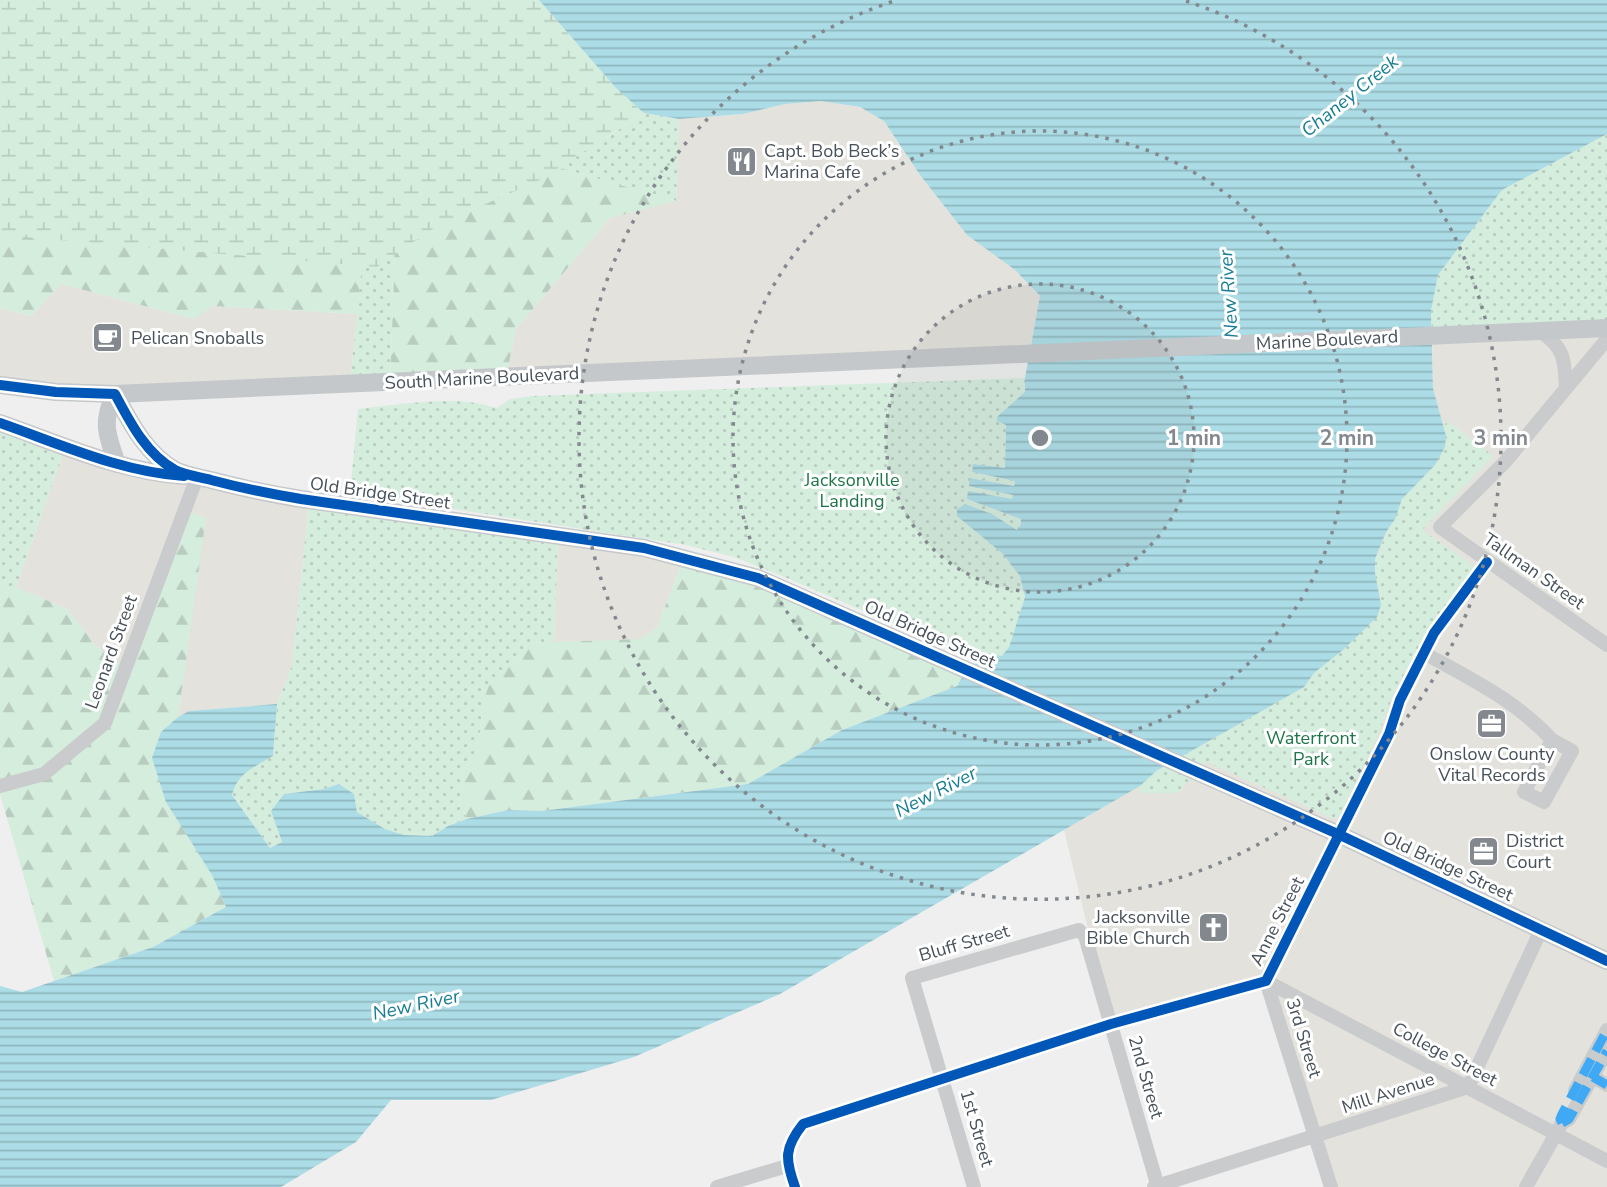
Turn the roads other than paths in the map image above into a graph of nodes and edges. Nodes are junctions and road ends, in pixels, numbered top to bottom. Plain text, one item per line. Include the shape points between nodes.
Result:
1 (1607, 328) edge
2 (1539, 331) junction
3 (1607, 339) edge
4 (964, 357) joint
5 (0, 385) edge
6 (1566, 388) junction
7 (115, 394) junction
8 (0, 423) edge
9 (117, 464) junction
10 (197, 477) junction
11 (1488, 562) junction
12 (1607, 645) edge
13 (1424, 653) junction
14 (1552, 740) dead end
15 (0, 786) edge
16 (1340, 835) junction
17 (1541, 930) junction
18 (1085, 936) joint
19 (1607, 961) edge
20 (1266, 981) junction
21 (1111, 1024) junction
22 (1607, 1030) edge
23 (1607, 1051) edge
24 (1593, 1077) junction
25 (943, 1079) junction
26 (1607, 1085) edge
27 (1468, 1087) junction
28 (1560, 1129) junction
29 (1314, 1137) junction
30 (1607, 1161) edge
31 (788, 1166) junction
32 (717, 1187) edge
33 (795, 1187) edge
34 (974, 1187) edge
35 (1156, 1187) edge
36 (1331, 1187) edge
37 (1527, 1187) edge

1 - 2 main road, Marine Boulevard
2 - 4 main road, Marine Boulevard
2 - 6 street via 1559,347
3 - 6 street
4 - 7 main road, South Marine Boulevard
5 - 7 main road, South Marine Boulevard
6 - 11 street, Tallman Street via 1505,462 1440,527
7 - 9 main road via 107,412 106,434
7 - 10 main road, Old Bridge Street via 134,430 156,455 174,470
8 - 9 main road, Old Bridge Street
9 - 10 main road, Old Bridge Street via 156,474
10 - 15 street, Leonard Street via 105,723 44,774
10 - 16 main road, Old Bridge Street via 301,499 644,548 758,578
11 - 12 street, Tallman Street
11 - 13 street, Anne Street
13 - 14 street via 1528,715
13 - 16 street, Anne Street
16 - 17 main road, Old Bridge Street
16 - 20 street, Anne Street
17 - 19 main road, Old Bridge Street
17 - 27 street
18 - 21 street, 2nd Street
18 - 25 street, Bluff Street via 1079,930 912,978
20 - 21 street, Anne Street
20 - 27 street, College Street
20 - 29 street, 3rd Street
21 - 25 street, Anne Street
21 - 35 street, 2nd Street
22 - 28 street via 1562,1114
23 - 24 street
24 - 26 street
24 - 28 street
25 - 31 street, Anne Street via 803,1124 790,1140
25 - 34 street, 1st Street
27 - 28 street, College Street
27 - 29 street, Mill Avenue
28 - 30 street, College Street
28 - 37 street
29 - 35 street, Mill Avenue
29 - 36 street, 3rd Street
31 - 32 street
31 - 33 street

